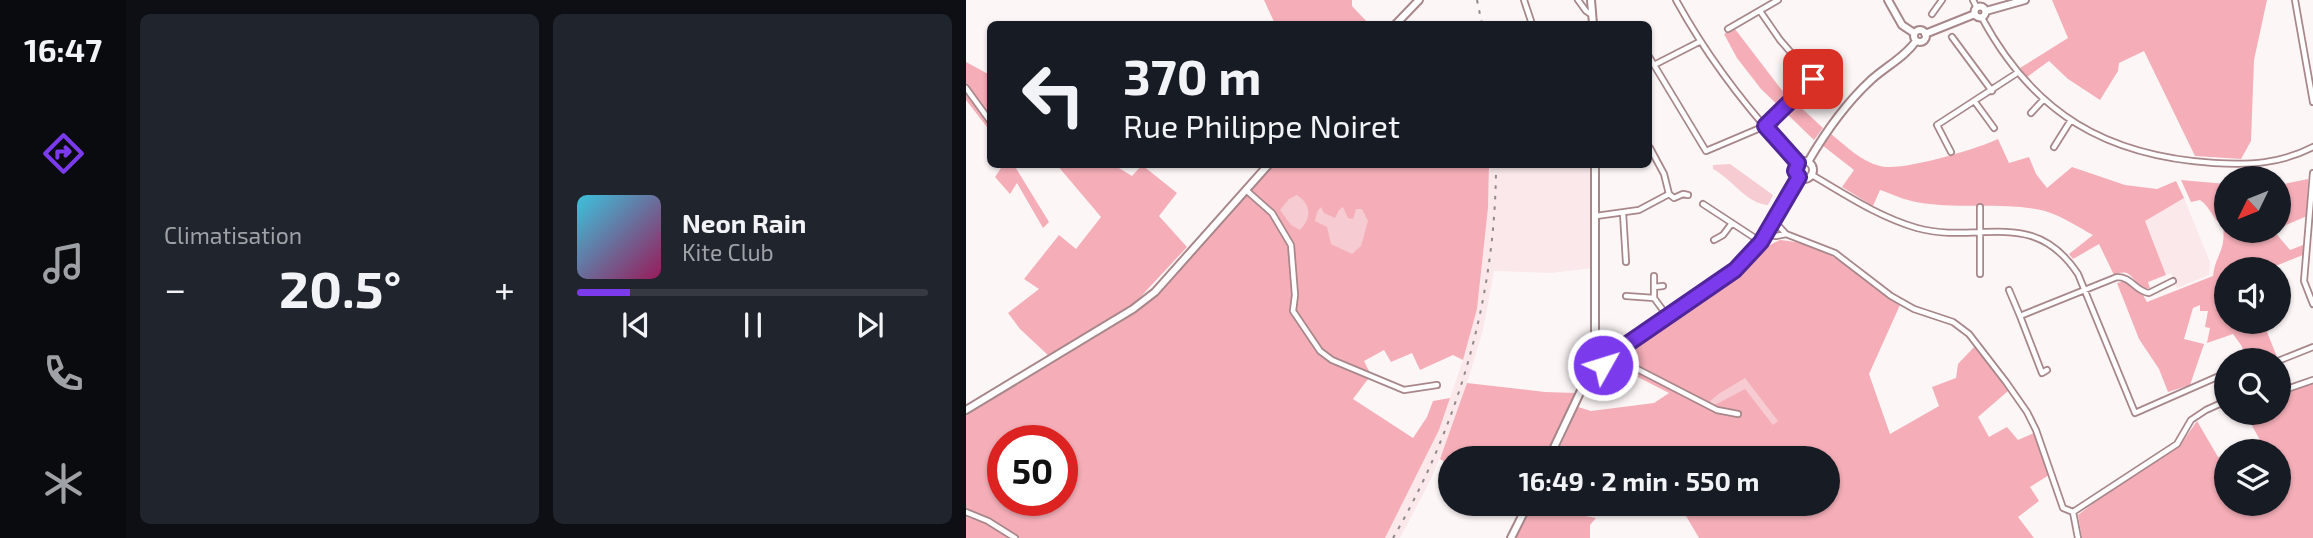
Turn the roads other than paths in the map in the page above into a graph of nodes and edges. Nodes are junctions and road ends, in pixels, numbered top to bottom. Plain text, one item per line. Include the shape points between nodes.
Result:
1 (1419, 0) edge
2 (1524, 0) edge
3 (1578, 0) edge
4 (1591, 0) edge
5 (1676, 0) edge
6 (1778, 0) edge
7 (1888, 0) edge
8 (1942, 0) edge
9 (1973, 0) edge
10 (2025, 0) edge
11 (2295, 0) edge
12 (1760, 11) junction
13 (1980, 13) junction
14 (1932, 14) dead end
15 (1592, 15) junction
16 (1399, 21) edge
17 (1531, 21) edge
18 (1592, 21) edge
19 (1728, 29) dead end
20 (1914, 33) junction
21 (1926, 34) junction
22 (1951, 37) dead end
23 (1916, 41) junction
24 (1699, 42) junction
25 (1652, 62) edge
26 (1654, 65) junction
27 (2017, 73) junction
28 (966, 88) edge
29 (1992, 91) junction
30 (2043, 99) junction
31 (1975, 102) junction
32 (2313, 103) edge
33 (2031, 113) dead end
34 (987, 117) edge
35 (2071, 121) junction
36 (1765, 126) junction
37 (1994, 128) dead end
38 (2054, 147) dead end
39 (2313, 147) edge
40 (1652, 152) edge
41 (1951, 152) dead end
42 (1808, 162) junction
43 (1798, 163) junction
44 (1265, 168) edge
45 (1595, 168) edge
46 (2313, 173) edge
47 (1812, 175) junction
48 (1799, 177) junction
49 (1246, 190) junction
50 (1669, 194) junction
51 (1688, 195) dead end
52 (1703, 204) dead end
53 (1980, 207) dead end
54 (1623, 213) junction
55 (1596, 216) junction
56 (1774, 221) junction
57 (1732, 223) junction
58 (1980, 232) junction
59 (1766, 234) junction
60 (1786, 234) junction
61 (1714, 240) dead end
62 (1761, 242) junction
63 (1626, 262) dead end
64 (2313, 264) edge
65 (2306, 267) junction
66 (1980, 274) dead end
67 (1654, 276) dead end
68 (2173, 281) dead end
69 (1663, 286) dead end
70 (1654, 287) junction
71 (2009, 290) dead end
72 (2085, 290) junction
73 (1626, 296) dead end
74 (1654, 298) junction
75 (2313, 304) edge
76 (2020, 316) junction
77 (1668, 317) junction
78 (2313, 347) edge
79 (1595, 356) junction
80 (1612, 356) junction
81 (2291, 356) edge
82 (1604, 360) junction
83 (1591, 364) junction
84 (1597, 369) junction
85 (2047, 370) dead end
86 (2214, 378) edge
87 (2313, 380) edge
88 (1585, 382) junction
89 (1437, 385) dead end
90 (2291, 388) edge
91 (2214, 406) edge
92 (966, 410) edge
93 (1738, 414) dead end
94 (1555, 446) edge
95 (966, 512) edge
96 (2073, 512) junction
97 (1522, 516) edge
98 (1015, 538) edge
99 (1511, 538) edge
100 (2078, 538) edge

1 - 16 main road
2 - 17 street
3 - 15 street
4 - 15 main road
5 - 24 street
6 - 12 street
7 - 20 main road via 1902,25
8 - 14 street
9 - 13 street
10 - 13 main road
11 - 32 street
12 - 19 street
12 - 36 street via 1814,79
13 - 21 main road
13 - 27 street
15 - 18 main road
20 - 21 main road
20 - 23 main road
21 - 23 main road via 1923,41
22 - 29 street
23 - 42 main road via 1855,94
24 - 26 street
24 - 36 street
25 - 26 street
26 - 36 street via 1706,151
27 - 29 street
27 - 30 street
28 - 34 street
29 - 31 street
30 - 33 street
30 - 35 street
31 - 37 street
31 - 41 street via 1937,125
35 - 38 street
35 - 39 street via 2134,150 2201,162 2259,164 2290,158
36 - 43 street
40 - 50 street
42 - 43 main road
42 - 47 main road
43 - 48 main road via 1795,171
44 - 49 main road
45 - 55 main road
46 - 65 street
47 - 48 main road
47 - 58 street via 1892,220 1943,233
48 - 56 main road
49 - 89 street via 1272,213 1291,245 1293,311 1320,351 1404,390
49 - 92 main road via 1155,292
50 - 51 street via 1674,198
50 - 54 street via 1644,209
52 - 57 street
53 - 58 street
54 - 55 street
54 - 63 street
55 - 79 main road
56 - 59 main road
56 - 60 street
57 - 61 street
57 - 62 street
58 - 66 street
58 - 72 street via 2022,232 2046,243 2065,257
59 - 60 street
59 - 62 main road
60 - 96 street via 1835,253 1891,296 1954,322 1969,334 2021,402 2036,430 2063,508
62 - 77 main road via 1728,275
64 - 65 street
65 - 75 street via 2304,281
67 - 70 street
68 - 72 street via 2150,293 2117,277
69 - 70 street
70 - 74 street
71 - 76 street
72 - 76 street
72 - 86 street via 2135,412
73 - 74 street
74 - 77 street
76 - 85 street via 2042,373
77 - 80 main road
78 - 81 street
79 - 82 main road
79 - 83 main road
80 - 82 main road
80 - 93 street via 1717,410
82 - 84 main road
83 - 84 main road
83 - 88 main road
84 - 88 main road
87 - 90 street
88 - 94 main road
91 - 96 street via 2191,420 2177,444
95 - 98 street
96 - 100 street
97 - 99 main road

